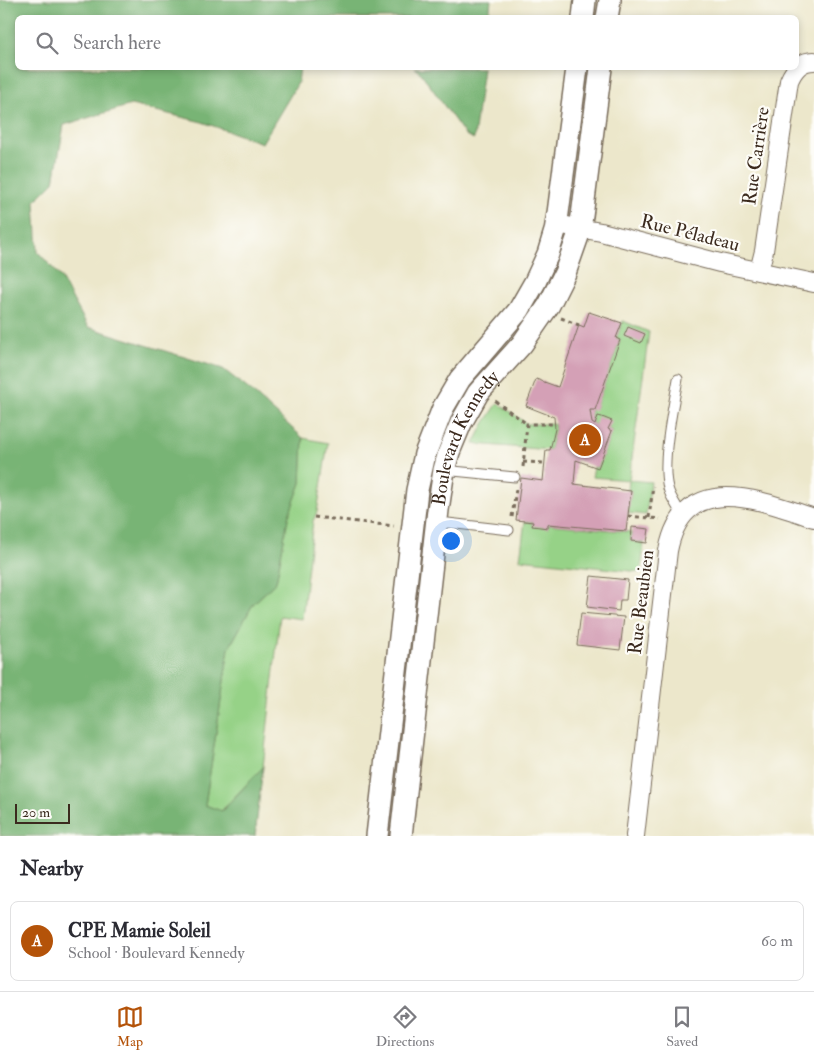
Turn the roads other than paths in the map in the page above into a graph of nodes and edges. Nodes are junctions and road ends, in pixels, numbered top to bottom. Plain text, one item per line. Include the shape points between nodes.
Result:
1 (585, 0) edge
2 (610, 0) edge
3 (583, 15) edge
4 (608, 15) edge
5 (814, 61) edge
6 (799, 66) edge
7 (577, 70) edge
8 (601, 70) edge
9 (795, 70) edge
10 (556, 224) junction
11 (580, 228) junction
12 (759, 271) junction
13 (814, 284) edge
14 (678, 379) dead end
15 (433, 468) junction
16 (515, 477) dead end
17 (682, 515) junction
18 (814, 518) edge
19 (420, 525) junction
20 (510, 525) road end
21 (377, 836) edge
22 (401, 836) edge
23 (635, 836) edge

1 - 3 street
2 - 4 street
5 - 6 street, Rue Carrière
7 - 10 street, Boulevard Kennedy
8 - 11 street, Boulevard Kennedy
9 - 12 street, Rue Carrière via 788,81
10 - 11 street, Rue Péladeau
10 - 15 street, Boulevard Kennedy via 545,260 528,296 460,379 437,421
11 - 12 street, Rue Péladeau
11 - 15 street, Boulevard Kennedy via 552,300 522,344 478,393
12 - 13 street, Rue Péladeau
14 - 17 lane via 666,464 667,485
15 - 16 lane
15 - 19 street, Boulevard Kennedy
17 - 18 street, Rue Beaubien via 696,503 723,497 762,502
17 - 23 street, Rue Beaubien via 671,534 668,551
19 - 20 lane
19 - 21 street, Boulevard Kennedy
19 - 22 street, Boulevard Kennedy

